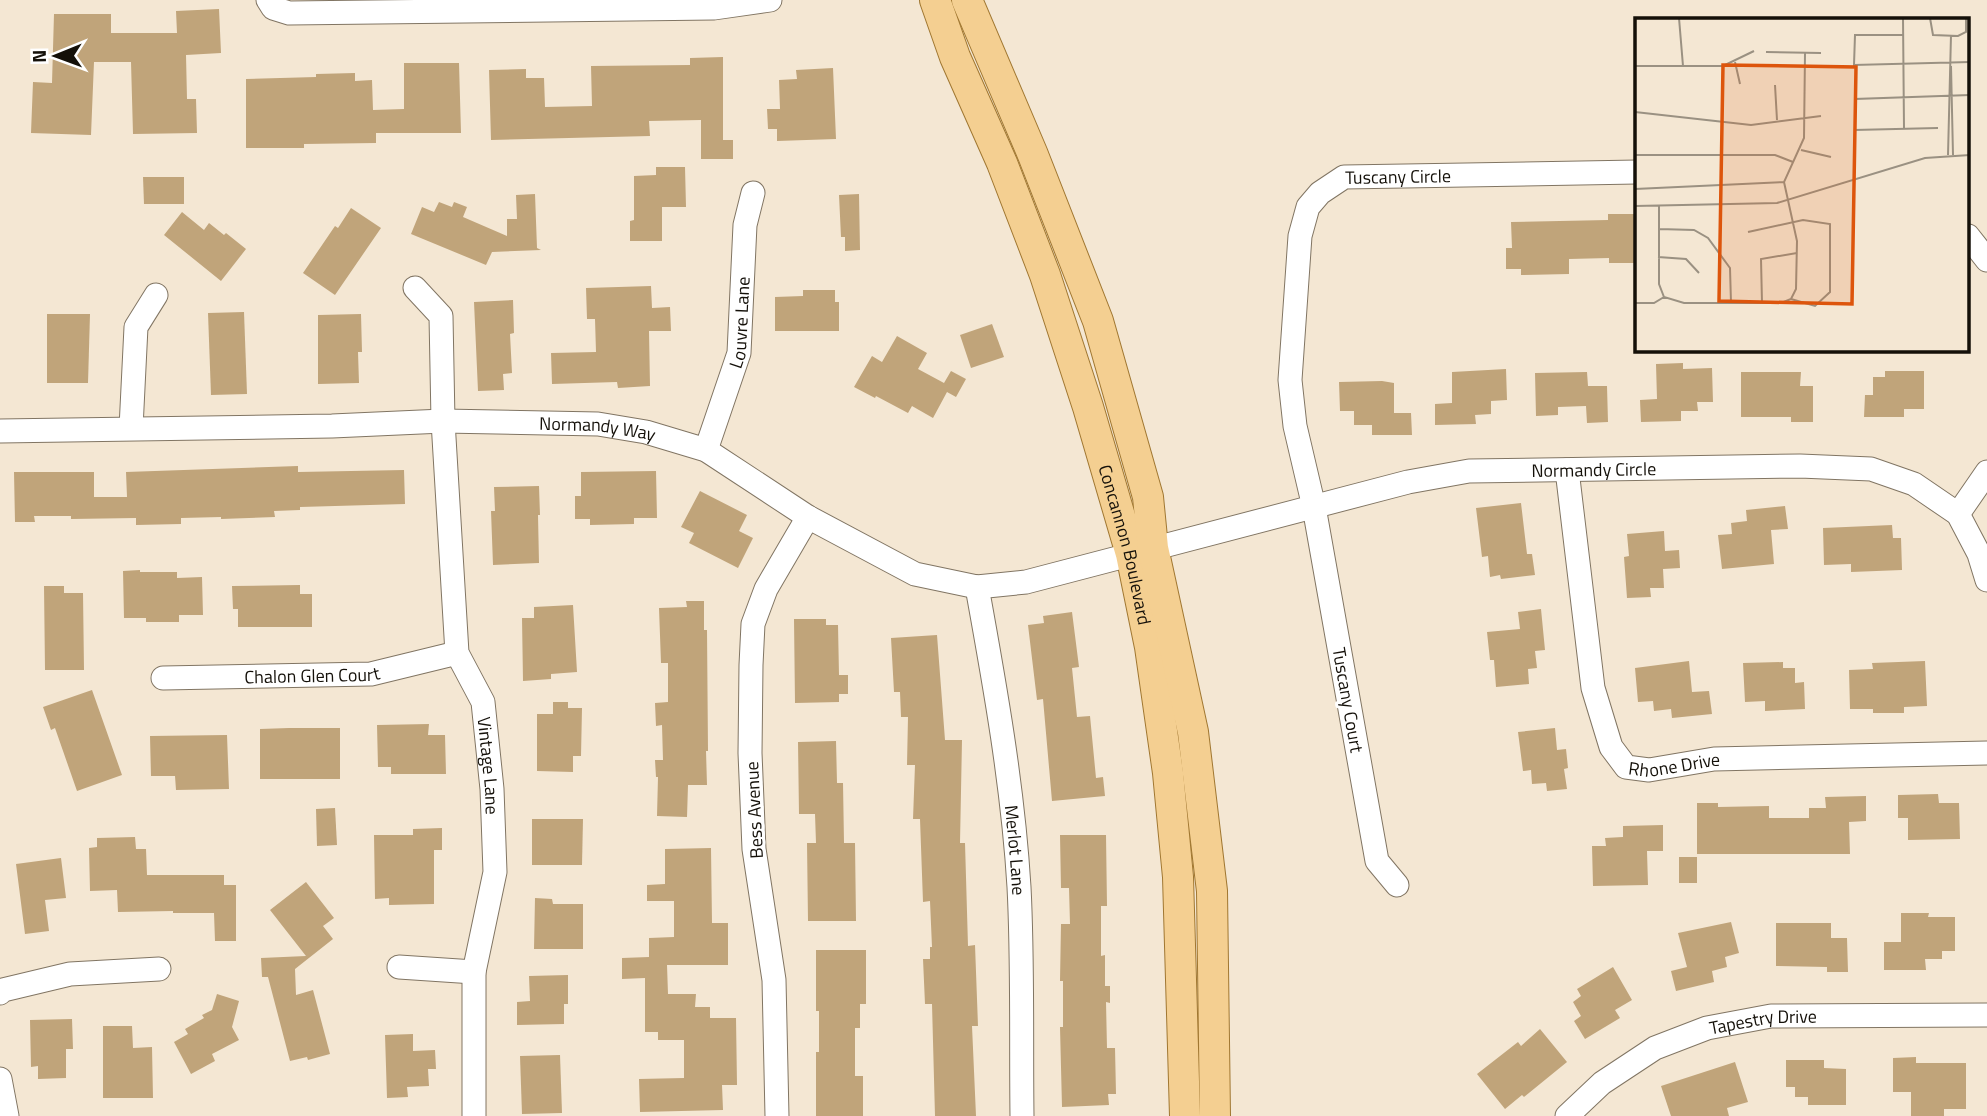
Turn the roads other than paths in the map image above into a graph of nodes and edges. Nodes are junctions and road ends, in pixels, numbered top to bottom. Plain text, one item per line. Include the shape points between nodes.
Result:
1 (770, 0) edge
2 (935, 0) edge
3 (967, 0) edge
4 (270, 4) edge
5 (523, 5) edge
6 (1635, 172) edge
7 (753, 193) dead end
8 (1969, 237) edge
9 (1987, 260) edge
10 (415, 288) dead end
11 (156, 295) dead end
12 (443, 421) junction
13 (131, 428) junction
14 (0, 431) edge
15 (706, 450) junction
16 (1567, 470) junction
17 (1987, 472) edge
18 (1314, 507) junction
19 (1958, 514) junction
20 (808, 517) junction
21 (1142, 551) junction
22 (1987, 580) edge
23 (977, 587) junction
24 (457, 653) junction
25 (163, 678) dead end
26 (1987, 754) edge
27 (1397, 885) dead end
28 (398, 967) dead end
29 (159, 970) dead end
30 (474, 972) junction
31 (0, 993) edge
32 (1987, 1016) edge
33 (0, 1079) edge
34 (7, 1116) edge
35 (474, 1116) edge
36 (777, 1116) edge
37 (1022, 1116) edge
38 (1185, 1116) edge
39 (1215, 1116) edge
40 (1567, 1116) edge

1 - 5 street via 715,8
2 - 21 main road, Concannon Boulevard via 1045,275
3 - 21 main road, Concannon Boulevard via 1098,321 1148,497
4 - 5 street via 289,13
6 - 18 street, Tuscany Circle via 1344,177 1320,193 1308,207 1300,236 1290,380 1295,426
7 - 15 street, Louvre Lane via 745,225 739,353
8 - 9 street
10 - 12 street, Vintage Lane via 441,316
11 - 13 street via 136,327
12 - 13 street, Normandy Way
12 - 15 street, Normandy Way via 598,424
12 - 24 street, Vintage Lane
13 - 14 street, Normandy Way
15 - 20 street, Normandy Way
16 - 18 street, Normandy Circle via 1469,471
16 - 19 street, Normandy Circle via 1871,469 1914,484
16 - 26 street, Rhone Drive via 1593,688 1611,747 1626,767 1649,770 1714,760
17 - 19 street
18 - 21 street, Normandy Circle
18 - 27 street, Tuscany Court via 1377,861
19 - 22 street, Normandy Circle
20 - 23 street, Normandy Way via 915,574
20 - 36 street, Bess Avenue via 766,589 753,624 750,753 754,849 774,980
21 - 23 street, Normandy Way via 1026,582
21 - 38 main road, Concannon Boulevard via 1178,877
21 - 39 main road, Concannon Boulevard via 1193,732 1212,891
23 - 37 street, Merlot Lane via 1012,811 1019,888
24 - 25 street, Chalon Glen Court via 371,674
24 - 30 street, Vintage Lane via 482,702 492,789 495,872
28 - 30 street
29 - 31 street via 70,974
30 - 35 street, Vintage Lane
32 - 40 street, Tapestry Drive via 1771,1016 1707,1028 1655,1048 1602,1083
33 - 34 street

